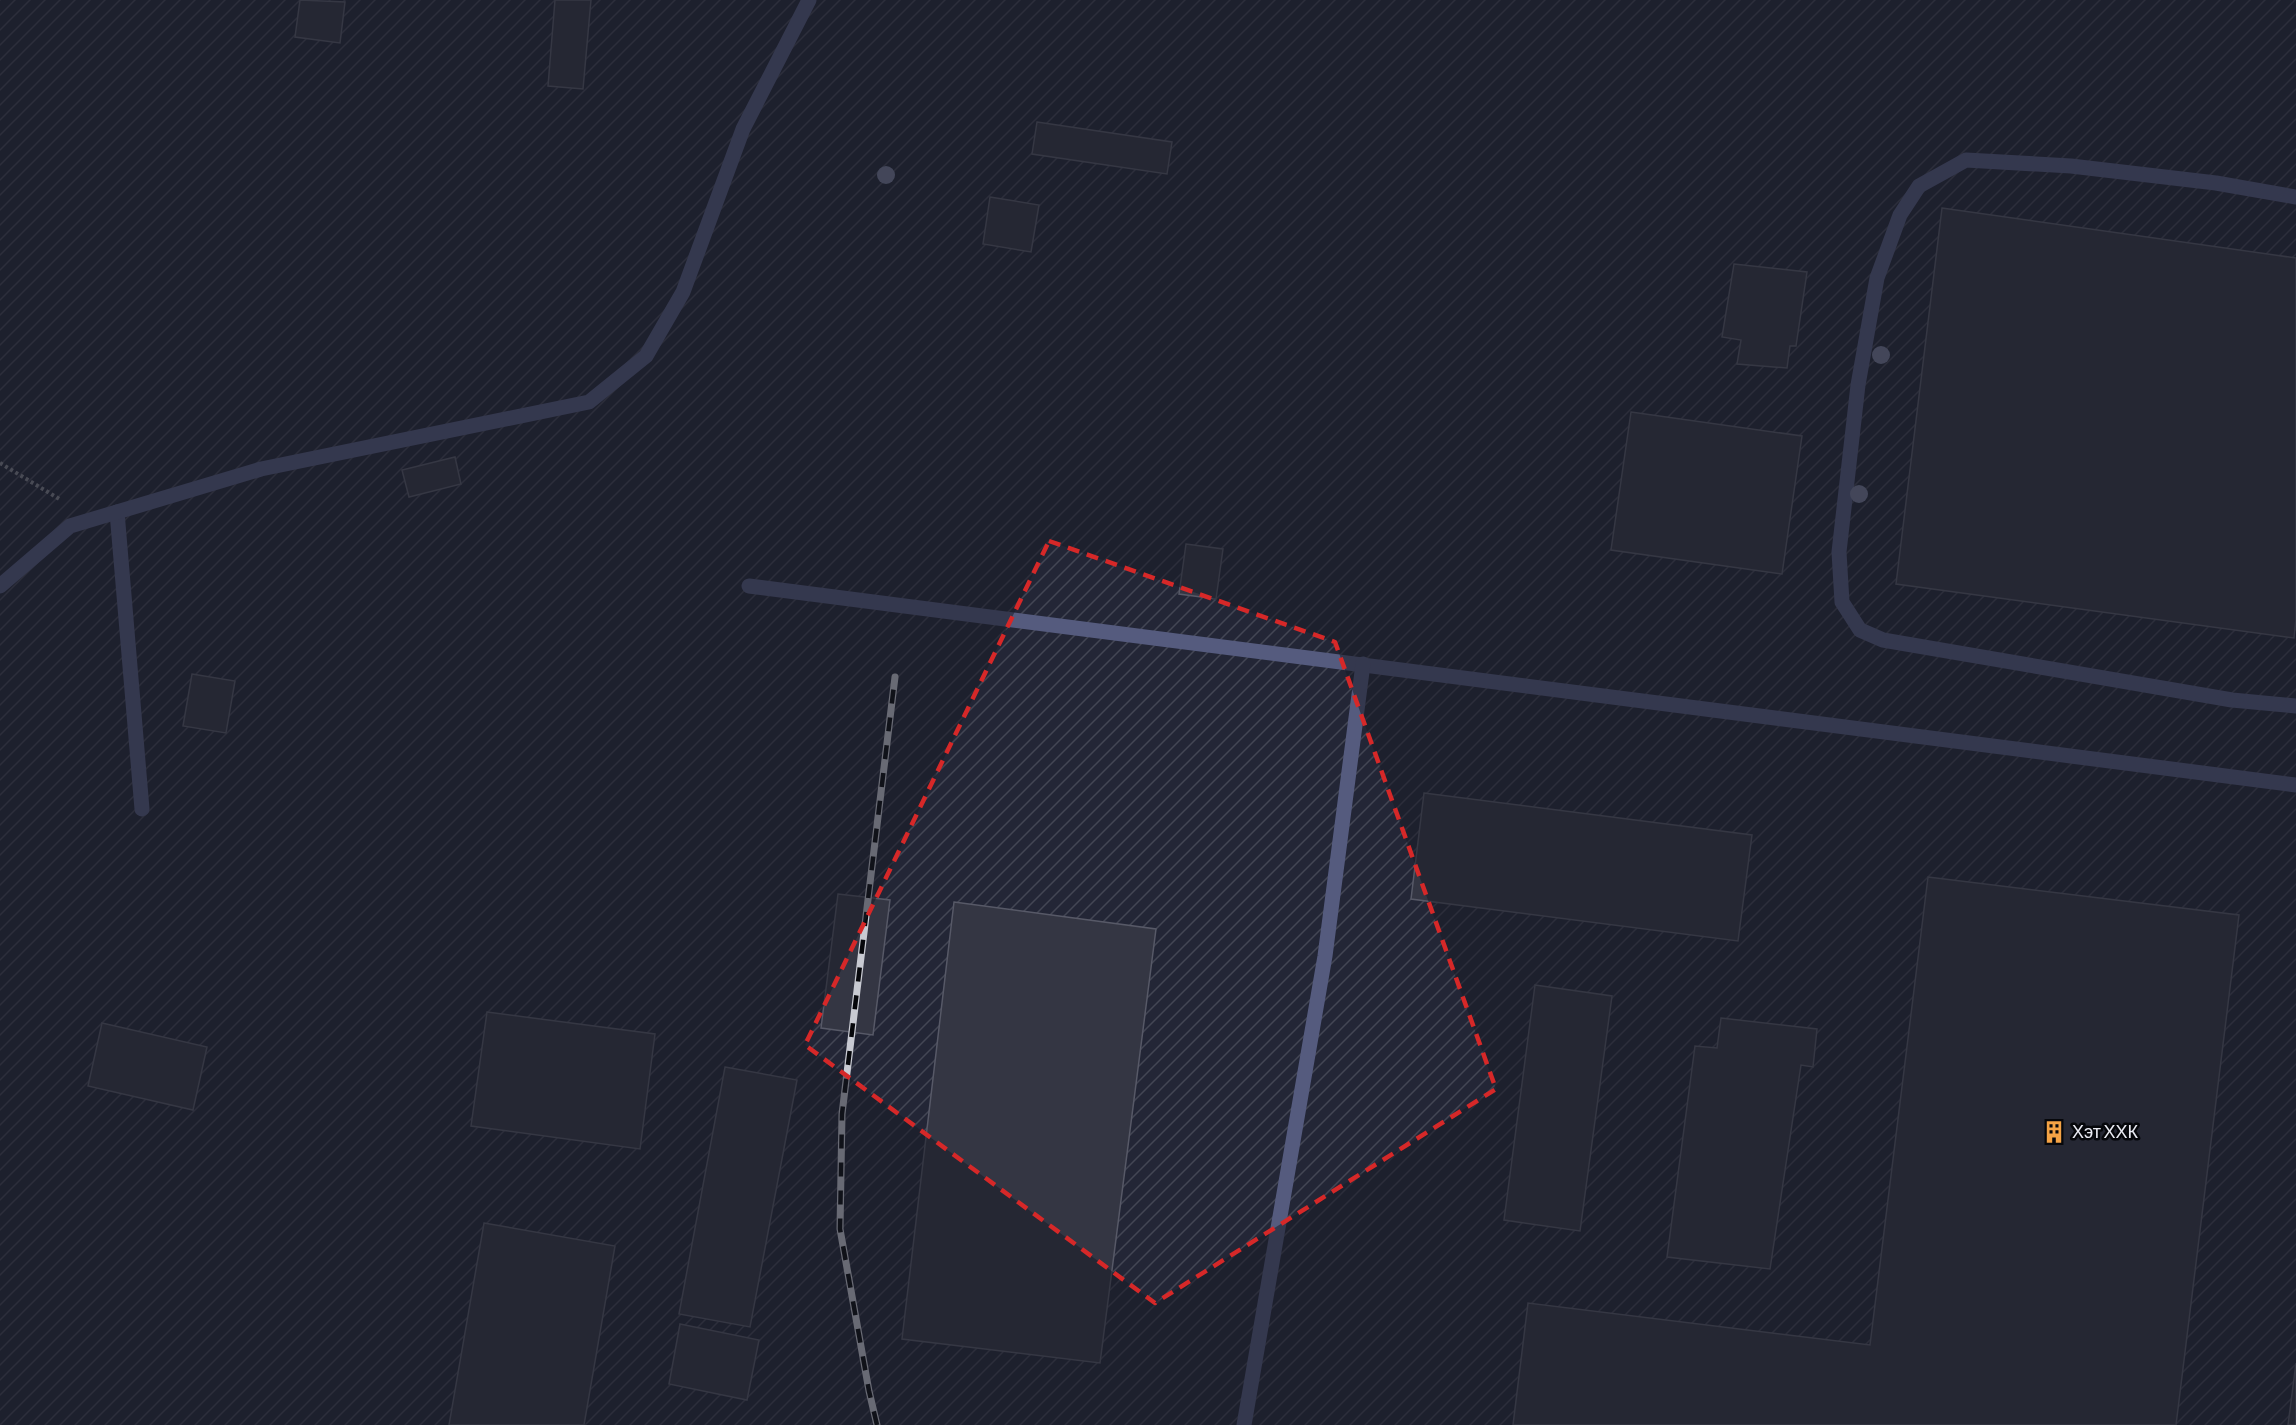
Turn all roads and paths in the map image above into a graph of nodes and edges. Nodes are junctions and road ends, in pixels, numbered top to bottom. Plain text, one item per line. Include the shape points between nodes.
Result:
1 (809, 0) edge
2 (2296, 197) edge
3 (0, 463) edge
4 (117, 512) junction
5 (92, 519) junction
6 (0, 586) edge
7 (749, 586) dead end
8 (1363, 664) junction
9 (2296, 706) edge
10 (2296, 784) edge
11 (142, 809) dead end
12 (1244, 1425) edge

1 - 4 lane via 743,129 683,292 646,356 590,402 261,469
2 - 9 lane via 2217,183 2072,166 1966,160 1918,186 1900,214 1877,278 1858,386 1839,552 1842,602 1860,630 1883,640 2232,700
3 - 5 path
4 - 5 lane
4 - 11 lane
5 - 6 lane via 70,526
7 - 8 lane
8 - 10 lane
8 - 12 lane via 1324,956

